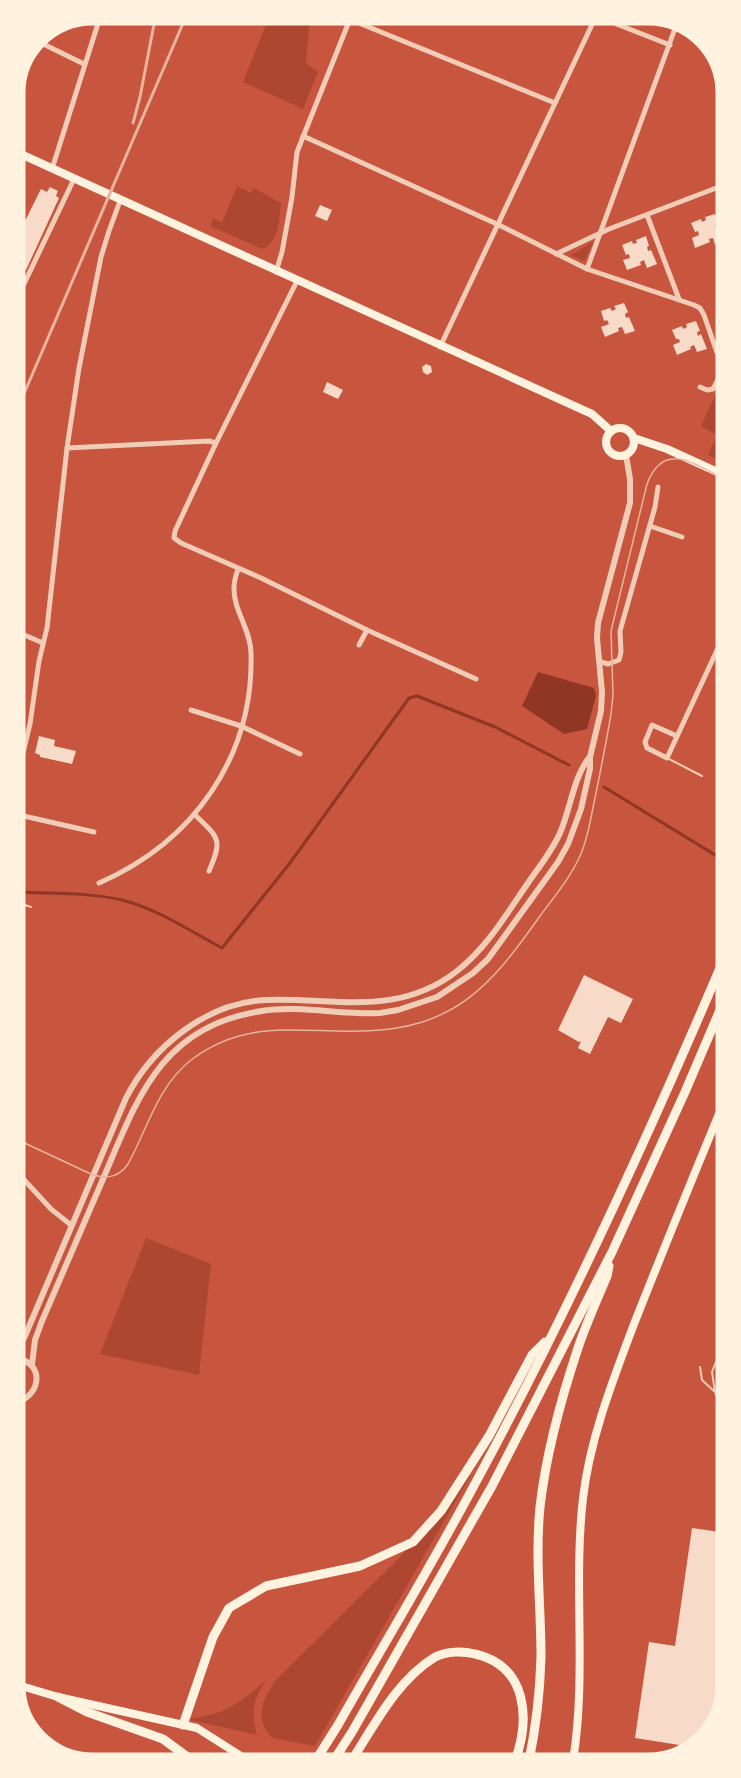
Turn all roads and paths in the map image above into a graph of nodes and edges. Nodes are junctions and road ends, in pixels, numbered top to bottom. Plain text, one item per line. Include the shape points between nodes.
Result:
1 (98, 24) edge
2 (347, 24) edge
3 (369, 24) edge
4 (590, 24) edge
5 (619, 24) edge
6 (675, 29) edge
7 (44, 45) edge
8 (670, 45) junction
9 (84, 64) junction
10 (555, 104) junction
11 (303, 136) junction
12 (24, 156) edge
13 (51, 170) junction
14 (74, 179) junction
15 (717, 187) edge
16 (120, 201) junction
17 (647, 215) junction
18 (499, 225) junction
19 (601, 233) junction
20 (556, 254) junction
21 (587, 269) junction
22 (276, 272) junction
23 (297, 281) junction
24 (24, 284) edge
25 (679, 299) junction
26 (440, 347) junction
27 (717, 351) edge
28 (717, 385) edge
29 (700, 387) dead end
30 (611, 431) junction
31 (634, 438) junction
32 (216, 443) junction
33 (67, 448) junction
34 (626, 455) junction
35 (717, 472) edge
36 (658, 487) dead end
37 (650, 526) junction
38 (682, 537) dead end
39 (238, 569) junction
40 (367, 630) junction
41 (24, 635) edge
42 (43, 643) junction
43 (359, 645) dead end
44 (717, 650) edge
45 (600, 662) junction
46 (476, 679) dead end
47 (191, 710) dead end
48 (241, 726) junction
49 (677, 736) junction
50 (24, 739) edge
51 (300, 754) dead end
52 (590, 757) junction
53 (667, 758) junction
54 (702, 776) dead end
55 (195, 815) junction
56 (24, 816) edge
57 (94, 832) dead end
58 (209, 871) dead end
59 (99, 883) dead end
60 (24, 905) edge
61 (31, 908) dead end
62 (717, 975) edge
63 (717, 1017) edge
64 (717, 1118) edge
65 (24, 1180) edge
66 (71, 1225) junction
67 (612, 1252) junction
68 (551, 1337) junction
69 (24, 1338) edge
70 (717, 1359) edge
71 (24, 1361) edge
72 (32, 1365) junction
73 (700, 1367) dead end
74 (715, 1392) junction
75 (717, 1398) edge
76 (24, 1400) edge
77 (24, 1687) edge
78 (58, 1697) junction
79 (183, 1725) junction
80 (183, 1754) edge
81 (238, 1754) edge
82 (320, 1754) edge
83 (338, 1754) edge
84 (355, 1754) edge
85 (517, 1754) edge
86 (530, 1754) edge
87 (573, 1754) edge

1 - 9 street
2 - 11 street
3 - 10 street
4 - 10 street
5 - 8 street
6 - 8 street
7 - 9 street
8 - 19 street
9 - 13 street
10 - 18 street
11 - 18 street
11 - 22 street
12 - 13 main road
13 - 14 main road
14 - 16 main road
14 - 24 street
15 - 17 street
16 - 22 main road
16 - 33 street via 101,257
17 - 19 street
17 - 25 street
18 - 20 street
18 - 26 street
19 - 20 street
19 - 21 street
20 - 21 street
21 - 25 street
22 - 23 main road
23 - 26 main road
23 - 32 street
25 - 27 street via 700,308
26 - 30 main road via 591,414
28 - 29 street via 710,391
30 - 31 main road via 625,428
30 - 34 main road via 606,442 608,450 614,455
31 - 34 main road via 634,446
31 - 35 main road
32 - 33 street
32 - 39 street via 174,538
33 - 42 street
34 - 45 street via 630,503 598,622
36 - 37 street
37 - 38 street
37 - 45 street via 620,631 619,660
39 - 40 street
39 - 48 street via 235,596 251,652
40 - 43 street
40 - 46 street
41 - 42 street
42 - 50 street
44 - 49 street
45 - 52 street via 601,711
47 - 48 street
48 - 51 street
48 - 55 street via 228,762
49 - 53 street
49 - 53 street via 652,725 645,742 647,748
52 - 66 street via 583,765 559,836 548,854 476,954 457,972 414,994 383,1001 262,1000 212,1014 184,1029 133,1083
52 - 72 street via 578,821 558,862 488,959 464,979 436,997 398,1010 366,1014 277,1010 241,1015 197,1034 161,1064 136,1101 99,1187 35,1340
53 - 54 lane
55 - 58 street via 217,839 217,852
55 - 59 street via 153,853
56 - 57 street
60 - 61 lane
62 - 68 highway
63 - 67 highway
64 - 87 main road via 631,1333 596,1433 583,1496 579,1546 579,1664
65 - 66 street
66 - 69 street
67 - 83 highway via 492,1486
67 - 86 highway via 563,1397 540,1507 540,1665
68 - 79 highway via 532,1354 478,1453 441,1511 414,1542 360,1566 266,1586 229,1608 213,1637
68 - 82 highway via 477,1481
70 - 74 lane via 712,1372
71 - 72 street
72 - 76 street via 36,1376 34,1391
73 - 74 lane via 702,1380
74 - 75 lane
77 - 78 main road
78 - 79 main road
78 - 80 highway via 87,1712 163,1739
79 - 81 main road via 197,1728
84 - 85 highway via 404,1683 421,1666 449,1652 480,1655 511,1676 523,1703 524,1725

